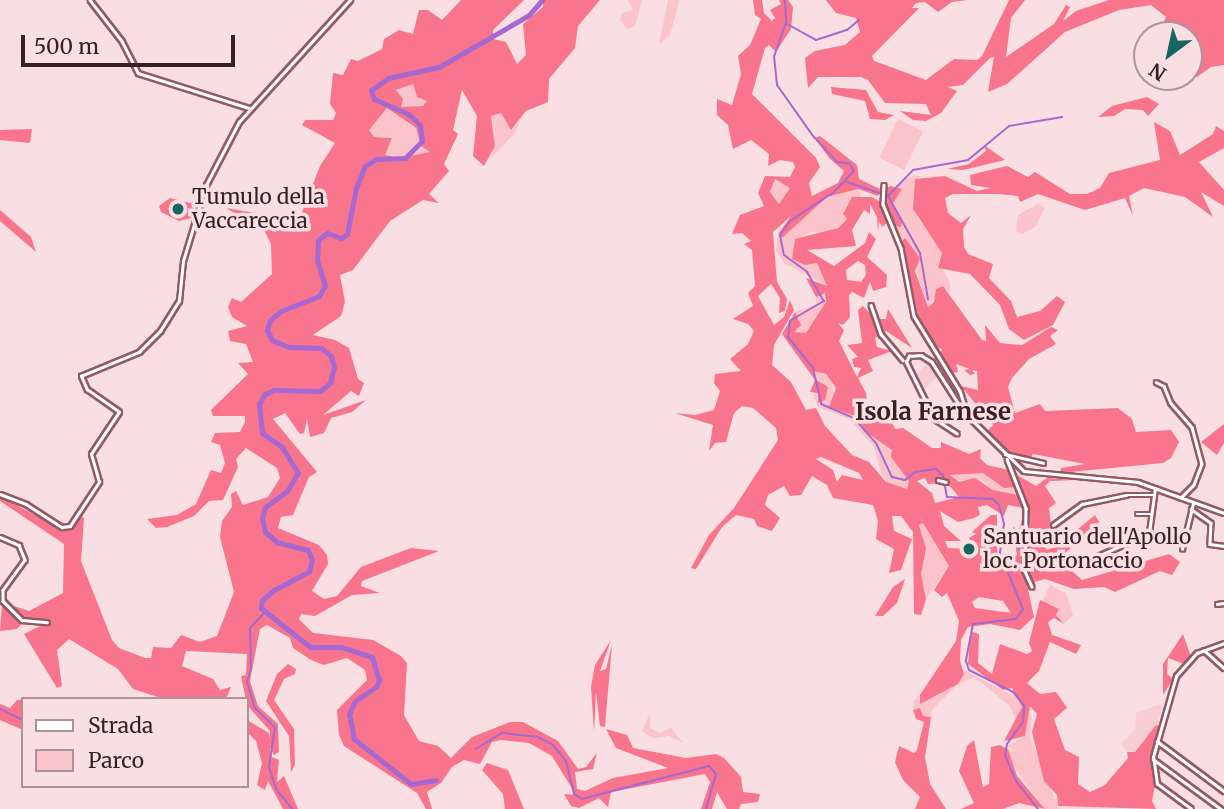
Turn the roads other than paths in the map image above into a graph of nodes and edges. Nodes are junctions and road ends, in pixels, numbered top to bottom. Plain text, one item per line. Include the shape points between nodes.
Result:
1 (90, 0) edge
2 (350, 0) edge
3 (249, 108) junction
4 (884, 187) dead end
5 (871, 305) dead end
6 (903, 360) dead end
7 (1156, 382) dead end
8 (961, 408) junction
9 (942, 411) dead end
10 (968, 416) junction
11 (957, 434) dead end
12 (1005, 455) junction
13 (1043, 463) dead end
14 (1155, 488) junction
15 (0, 494) edge
16 (1154, 495) junction
17 (1181, 498) junction
18 (1193, 504) junction
19 (1191, 509) junction
20 (1224, 513) edge
21 (1137, 514) dead end
22 (1152, 514) junction
23 (1053, 526) dead end
24 (0, 537) edge
25 (1224, 546) edge
26 (1182, 549) dead end
27 (1076, 566) dead end
28 (1032, 587) dead end
29 (1224, 603) edge
30 (1217, 604) dead end
31 (47, 622) dead end
32 (1224, 643) edge
33 (1203, 650) junction
34 (1224, 668) edge
35 (1157, 741) junction
36 (1153, 759) junction
37 (1224, 791) edge
38 (1191, 809) edge
39 (1221, 809) edge

1 - 3 street via 122,41 138,73
2 - 3 street
3 - 15 street via 206,185 183,261 177,305 139,352 81,376 87,390 119,412 90,456 99,482 89,500 71,526 64,528
4 - 10 street via 915,319 960,390
5 - 6 street via 881,334
7 - 17 street via 1164,386 1171,403 1192,427 1202,464 1194,485
8 - 9 street
8 - 10 street
8 - 11 street via 932,362 910,355 905,362 934,419
10 - 12 street
12 - 13 street
12 - 14 street via 1030,474 1129,481
12 - 28 street via 1026,508 1025,571
14 - 16 street
14 - 17 street
16 - 22 street
16 - 23 street via 1082,504
17 - 18 street
18 - 19 street
18 - 20 street
19 - 25 street via 1211,523 1211,545
19 - 26 street
21 - 22 street
22 - 27 street via 1148,533 1137,534
24 - 31 street via 19,545 25,560 3,590 3,601 22,620
29 - 30 street
32 - 33 street
33 - 34 street
33 - 35 street via 1176,676
35 - 36 street
35 - 37 street
36 - 38 street via 1157,784
36 - 39 street

